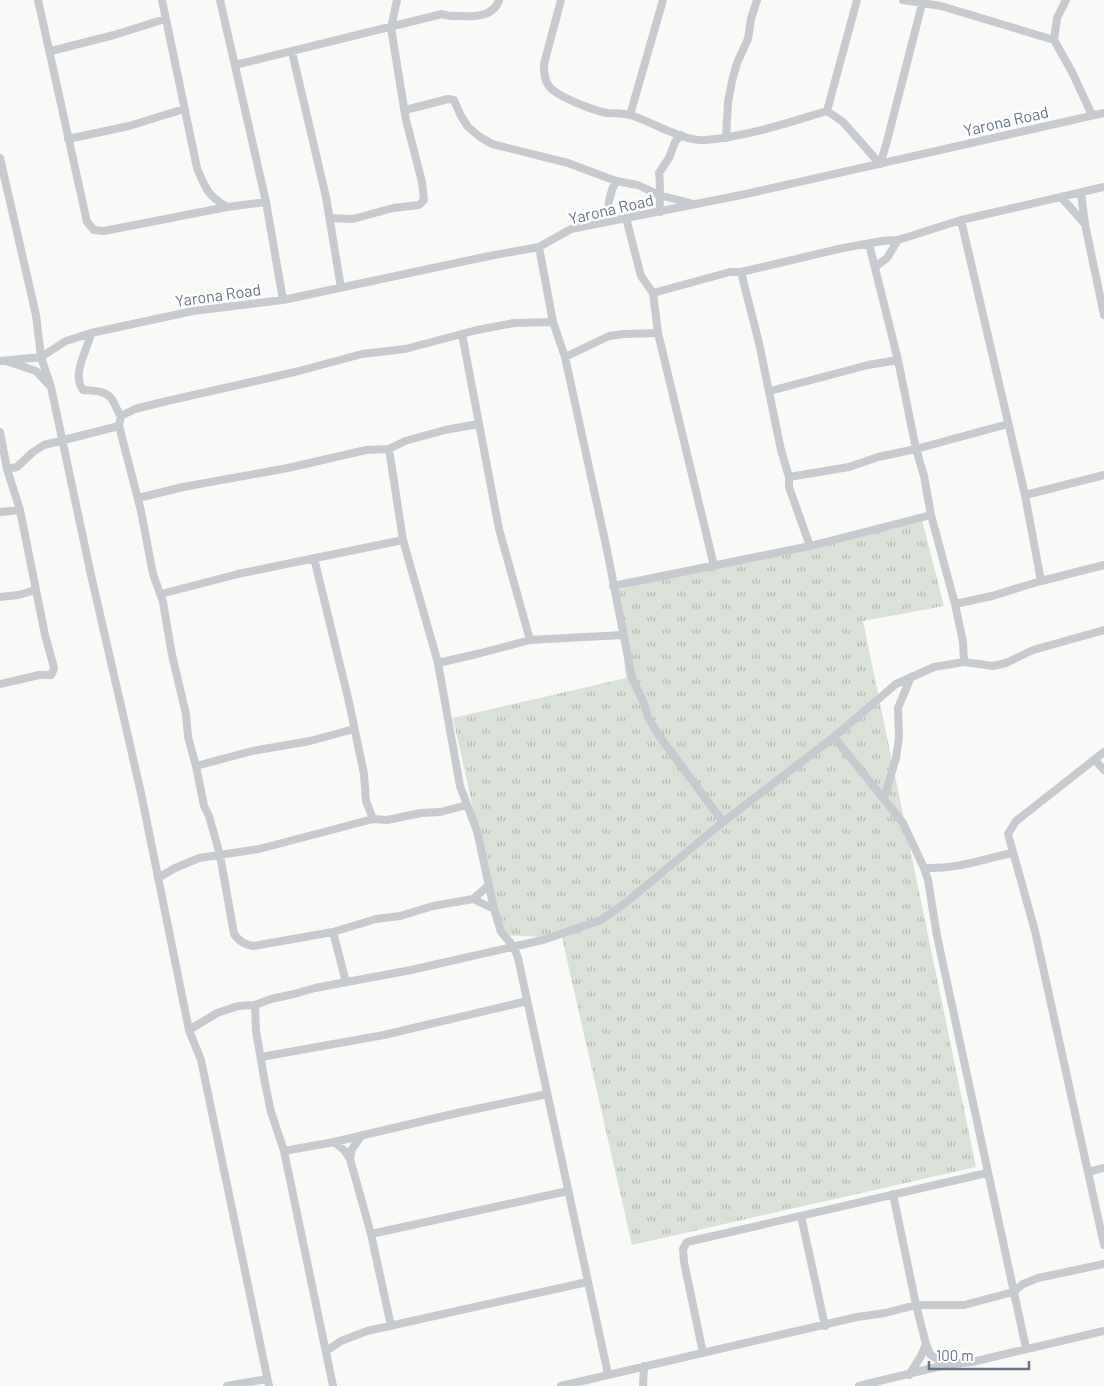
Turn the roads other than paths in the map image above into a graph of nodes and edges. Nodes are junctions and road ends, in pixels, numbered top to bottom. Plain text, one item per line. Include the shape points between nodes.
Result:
1 (38, 0) edge
2 (162, 0) edge
3 (220, 0) edge
4 (397, 0) edge
5 (499, 0) edge
6 (561, 0) edge
7 (663, 0) edge
8 (757, 0) edge
9 (857, 0) edge
10 (903, 0) edge
11 (1066, 0) edge
12 (922, 2) edge
13 (165, 19) junction
14 (391, 28) junction
15 (1054, 40) junction
16 (50, 51) junction
17 (292, 52) junction
18 (235, 65) junction
19 (184, 109) junction
20 (405, 110) junction
21 (827, 111) junction
22 (1104, 113) edge
23 (630, 115) junction
24 (1092, 116) junction
25 (681, 135) junction
26 (726, 138) junction
27 (68, 139) junction
28 (0, 158) edge
29 (880, 164) junction
30 (616, 181) junction
31 (1104, 187) edge
32 (1081, 193) junction
33 (659, 195) junction
34 (1061, 198) junction
35 (266, 202) junction
36 (692, 204) junction
37 (227, 207) junction
38 (660, 212) junction
39 (330, 218) junction
40 (626, 218) junction
41 (961, 220) junction
42 (607, 222) junction
43 (1085, 224) junction
44 (898, 240) junction
45 (869, 244) junction
46 (539, 247) junction
47 (876, 267) junction
48 (741, 272) junction
49 (341, 288) junction
50 (653, 293) junction
51 (282, 300) junction
52 (1104, 315) edge
53 (552, 322) junction
54 (91, 333) junction
55 (658, 333) junction
56 (462, 334) junction
57 (41, 357) junction
58 (565, 357) junction
59 (898, 360) junction
60 (1, 361) edge
61 (51, 387) junction
62 (770, 391) junction
63 (121, 416) junction
64 (478, 424) junction
65 (1008, 424) junction
66 (119, 426) junction
67 (0, 432) edge
68 (62, 441) junction
69 (389, 449) junction
70 (916, 450) junction
71 (7, 469) junction
72 (1104, 475) edge
73 (789, 477) junction
74 (1025, 495) junction
75 (138, 498) junction
76 (20, 510) junction
77 (0, 512) edge
78 (930, 515) junction
79 (404, 540) junction
80 (810, 546) junction
81 (314, 558) junction
82 (1104, 565) edge
83 (714, 566) junction
84 (1041, 581) junction
85 (613, 586) junction
86 (36, 590) junction
87 (161, 594) junction
88 (0, 596) edge
89 (955, 604) junction
90 (1104, 630) edge
91 (623, 635) junction
92 (530, 640) junction
93 (964, 662) junction
94 (438, 663) junction
95 (911, 677) junction
96 (0, 684) edge
97 (354, 729) junction
98 (834, 737) junction
99 (1104, 752) edge
100 (1096, 760) junction
101 (196, 766) junction
102 (1104, 770) edge
103 (884, 798) junction
104 (467, 805) junction
105 (373, 819) junction
106 (723, 822) junction
107 (1012, 852) junction
108 (220, 855) junction
109 (924, 868) junction
110 (940, 868) junction
111 (158, 878) junction
112 (928, 880) junction
113 (490, 885) junction
114 (473, 899) junction
115 (494, 909) junction
116 (333, 932) junction
117 (514, 947) junction
118 (346, 982) junction
119 (527, 1001) junction
120 (255, 1005) junction
121 (189, 1030) junction
122 (261, 1057) junction
123 (546, 1094) junction
124 (362, 1135) junction
125 (334, 1142) junction
126 (284, 1151) junction
127 (350, 1159) junction
128 (1104, 1168) edge
129 (1088, 1172) junction
130 (987, 1173) junction
131 (568, 1191) junction
132 (893, 1194) junction
133 (801, 1216) junction
134 (370, 1234) junction
135 (1104, 1245) edge
136 (1104, 1264) edge
137 (587, 1282) junction
138 (1013, 1292) junction
139 (916, 1305) junction
140 (391, 1326) junction
141 (825, 1326) junction
142 (1104, 1331) edge
143 (926, 1344) junction
144 (1026, 1348) junction
145 (326, 1351) junction
146 (703, 1353) junction
147 (945, 1365) junction
148 (644, 1366) junction
149 (608, 1374) junction
150 (909, 1375) junction
151 (268, 1382) edge
152 (227, 1386) edge
153 (334, 1386) edge
154 (561, 1386) edge
155 (643, 1386) edge
156 (860, 1386) edge

1 - 16 street
2 - 13 street
3 - 18 street
4 - 14 street
5 - 14 street via 498,5 485,15 453,17 442,14
6 - 23 street via 544,64 549,87 587,107
7 - 23 street
8 - 26 street via 748,40 732,81
9 - 21 street
10 - 12 street
11 - 15 street via 1057,18
12 - 15 street
12 - 29 street
13 - 16 street via 114,36
13 - 19 street
14 - 17 street
14 - 20 street
15 - 24 street
16 - 27 street
17 - 18 street
17 - 39 street
18 - 35 street
19 - 27 street via 129,126
19 - 37 street via 197,168 206,190 213,199
20 - 30 street via 454,100 468,127 492,144 568,164
20 - 39 street via 424,200 419,205 353,219
21 - 26 street
21 - 29 street via 843,122
22 - 24 street, Yarona Road
23 - 25 street
24 - 29 street, Yarona Road
25 - 26 street via 702,141
25 - 33 street via 659,173
27 - 37 street via 87,222 94,230 104,231
28 - 57 street via 36,314
29 - 36 street, Yarona Road
30 - 33 street via 638,185
30 - 42 street
31 - 32 street
32 - 34 street
32 - 43 street
33 - 36 street
33 - 38 street
34 - 41 street
34 - 43 street
35 - 37 street
35 - 51 street
36 - 38 street, Yarona Road
38 - 40 street, Yarona Road
39 - 49 street
40 - 42 street, Yarona Road
40 - 50 street via 641,276
41 - 44 street
41 - 65 street
42 - 46 street, Yarona Road via 571,229
43 - 52 street
44 - 45 street
44 - 47 street via 887,258
45 - 47 street
45 - 48 street
46 - 49 street, Yarona Road
46 - 53 street
47 - 59 street
48 - 50 street via 730,272
48 - 62 street
49 - 51 street, Yarona Road
50 - 55 street
51 - 54 street, Yarona Road via 193,311
53 - 56 street via 514,323
53 - 58 street
54 - 57 street, Yarona Road via 66,341
54 - 63 street via 78,377 80,386 83,390 101,391 108,395
55 - 58 street via 609,336
55 - 83 street
56 - 63 street via 405,349 362,354 167,401
56 - 64 street
57 - 60 street
57 - 61 street
58 - 85 street
59 - 62 street
59 - 70 street
60 - 61 street via 36,372
61 - 68 street
62 - 73 street
63 - 66 street
64 - 69 street via 405,441
64 - 92 street via 499,529
65 - 70 street
65 - 74 street
66 - 68 street
66 - 75 street
67 - 71 street
68 - 71 street via 44,445 17,467
68 - 111 street
69 - 75 street via 366,450
69 - 79 street
70 - 73 street via 878,457 849,467
70 - 78 street
71 - 76 street
72 - 74 street
73 - 80 street via 789,487
74 - 84 street
75 - 87 street via 153,574
76 - 77 street
76 - 86 street
78 - 80 street
78 - 89 street
79 - 81 street
79 - 94 street
80 - 83 street
81 - 87 street
81 - 97 street
82 - 84 street
83 - 85 street
84 - 89 street
85 - 91 street
86 - 88 street
86 - 96 street via 54,669 51,675
87 - 101 street
89 - 93 street
90 - 93 street via 1033,650 993,666
91 - 92 street
91 - 106 street via 632,678 648,717
92 - 94 street
93 - 95 street via 934,667
94 - 104 street via 460,786
95 - 98 street via 896,684
95 - 103 street via 898,708 896,758
97 - 101 street
97 - 105 street via 366,801
98 - 103 street
98 - 106 street
99 - 100 street
100 - 102 street
100 - 107 street via 1016,820 1008,834
101 - 108 street via 204,806
103 - 109 street via 903,823
104 - 105 street via 387,820
104 - 113 street
105 - 108 street via 268,847
106 - 117 street via 601,920
107 - 110 street via 964,866
107 - 129 street via 1035,931
108 - 111 street via 186,862
108 - 116 street via 234,934 244,944 253,946
109 - 110 street
109 - 112 street
110 - 112 street
111 - 121 street
112 - 130 street
113 - 114 street
113 - 115 street
114 - 115 street
114 - 116 street via 376,919
115 - 117 street via 502,932
116 - 118 street
117 - 118 street
117 - 119 street
118 - 120 street
119 - 122 street via 384,1035
119 - 123 street
120 - 121 street via 238,1006 217,1013
120 - 122 street
121 - 151 street via 202,1060
122 - 126 street via 271,1112
123 - 124 street
123 - 131 street
124 - 125 street
124 - 127 street via 352,1149
125 - 126 street
125 - 127 street
126 - 145 street
127 - 134 street
128 - 129 street
129 - 135 street
130 - 132 street
130 - 138 street
131 - 134 street
131 - 137 street
132 - 133 street
132 - 139 street
133 - 141 street
133 - 146 street via 686,1242 684,1262
134 - 140 street
136 - 138 street via 1038,1278
137 - 140 street
137 - 149 street
138 - 139 street via 964,1305
138 - 144 street
139 - 141 street
139 - 143 street
140 - 145 street via 353,1336
141 - 146 street
142 - 144 street
143 - 147 street via 930,1354
143 - 150 street
144 - 147 street via 972,1362
145 - 153 street
146 - 148 street
147 - 150 street
148 - 149 street
148 - 155 street
149 - 154 street
150 - 156 street
151 - 152 street

